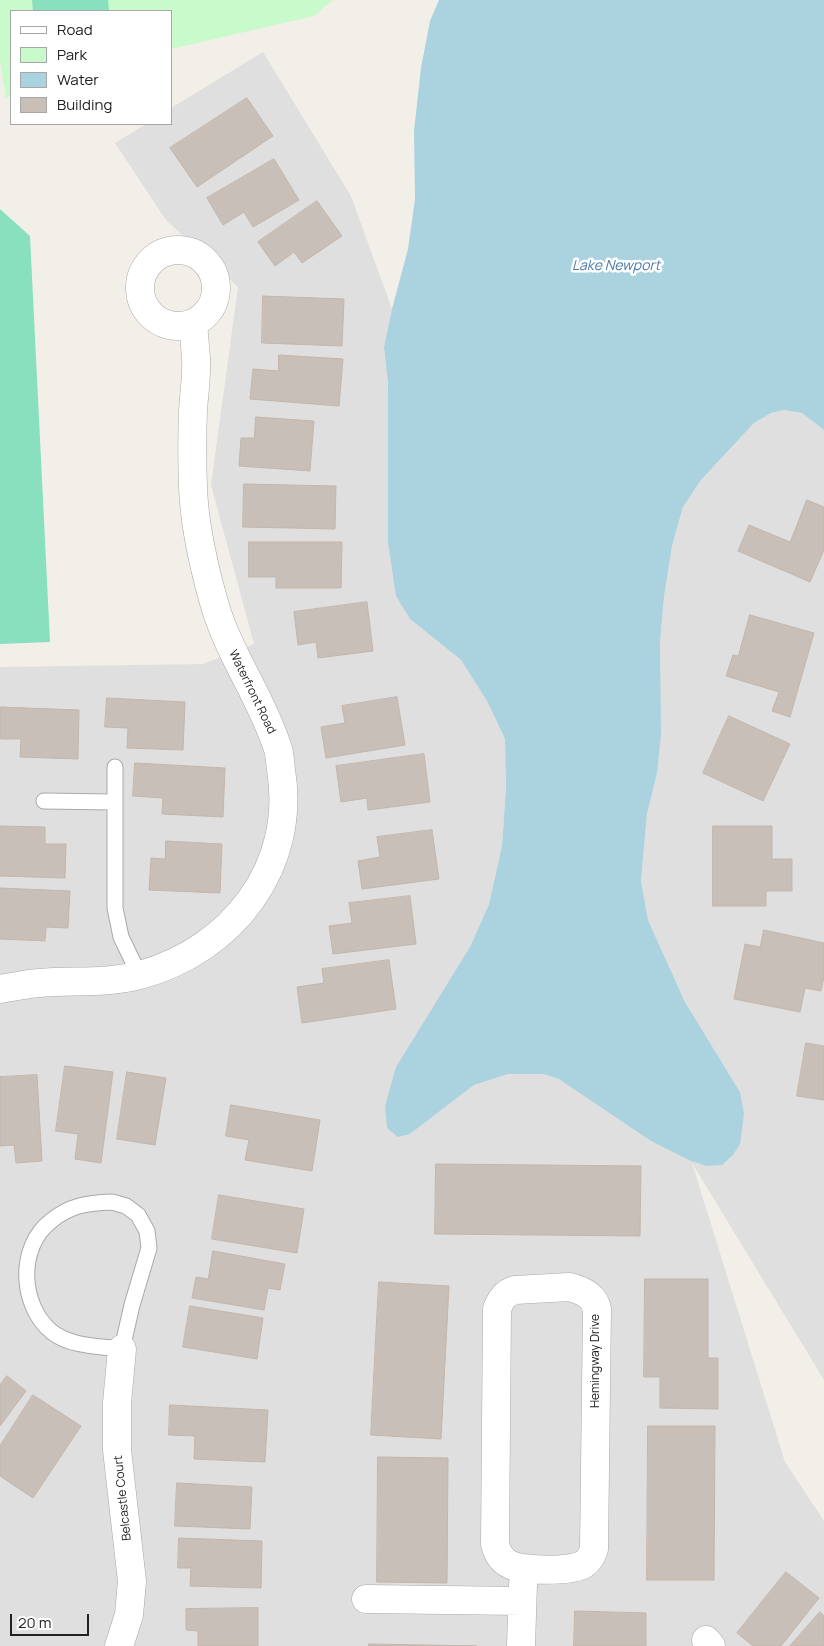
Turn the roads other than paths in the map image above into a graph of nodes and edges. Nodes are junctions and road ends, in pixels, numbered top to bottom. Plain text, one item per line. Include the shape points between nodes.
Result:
1 (193, 323) dead end
2 (115, 766) dead end
3 (44, 801) dead end
4 (114, 802) junction
5 (141, 974) junction
6 (0, 989) edge
7 (122, 1349) junction
8 (523, 1568) junction
9 (366, 1599) dead end
10 (522, 1601) junction
11 (119, 1646) edge
12 (521, 1646) edge

1 - 5 street, Waterfront Road via 196,360 193,488 199,542 224,636 266,717 278,750 285,801 272,866 255,895 234,920 204,945 172,963
2 - 4 lane
3 - 4 lane
4 - 5 lane via 115,908 121,937
5 - 6 street, Waterfront Road via 105,982 39,983
7 - 7 lane via 149,1248 147,1231 138,1215 126,1206 89,1202 68,1209 38,1234 29,1254 26,1276 30,1299 53,1333 72,1342
7 - 11 street, Belcastle Court via 117,1403 118,1450 132,1580 129,1614
8 - 8 street, Hemingway Drive via 575,1568 585,1564 594,1549 597,1309 596,1303 586,1293 570,1288 508,1292 496,1315 495,1544 506,1562
8 - 10 street
9 - 10 street
10 - 12 street

